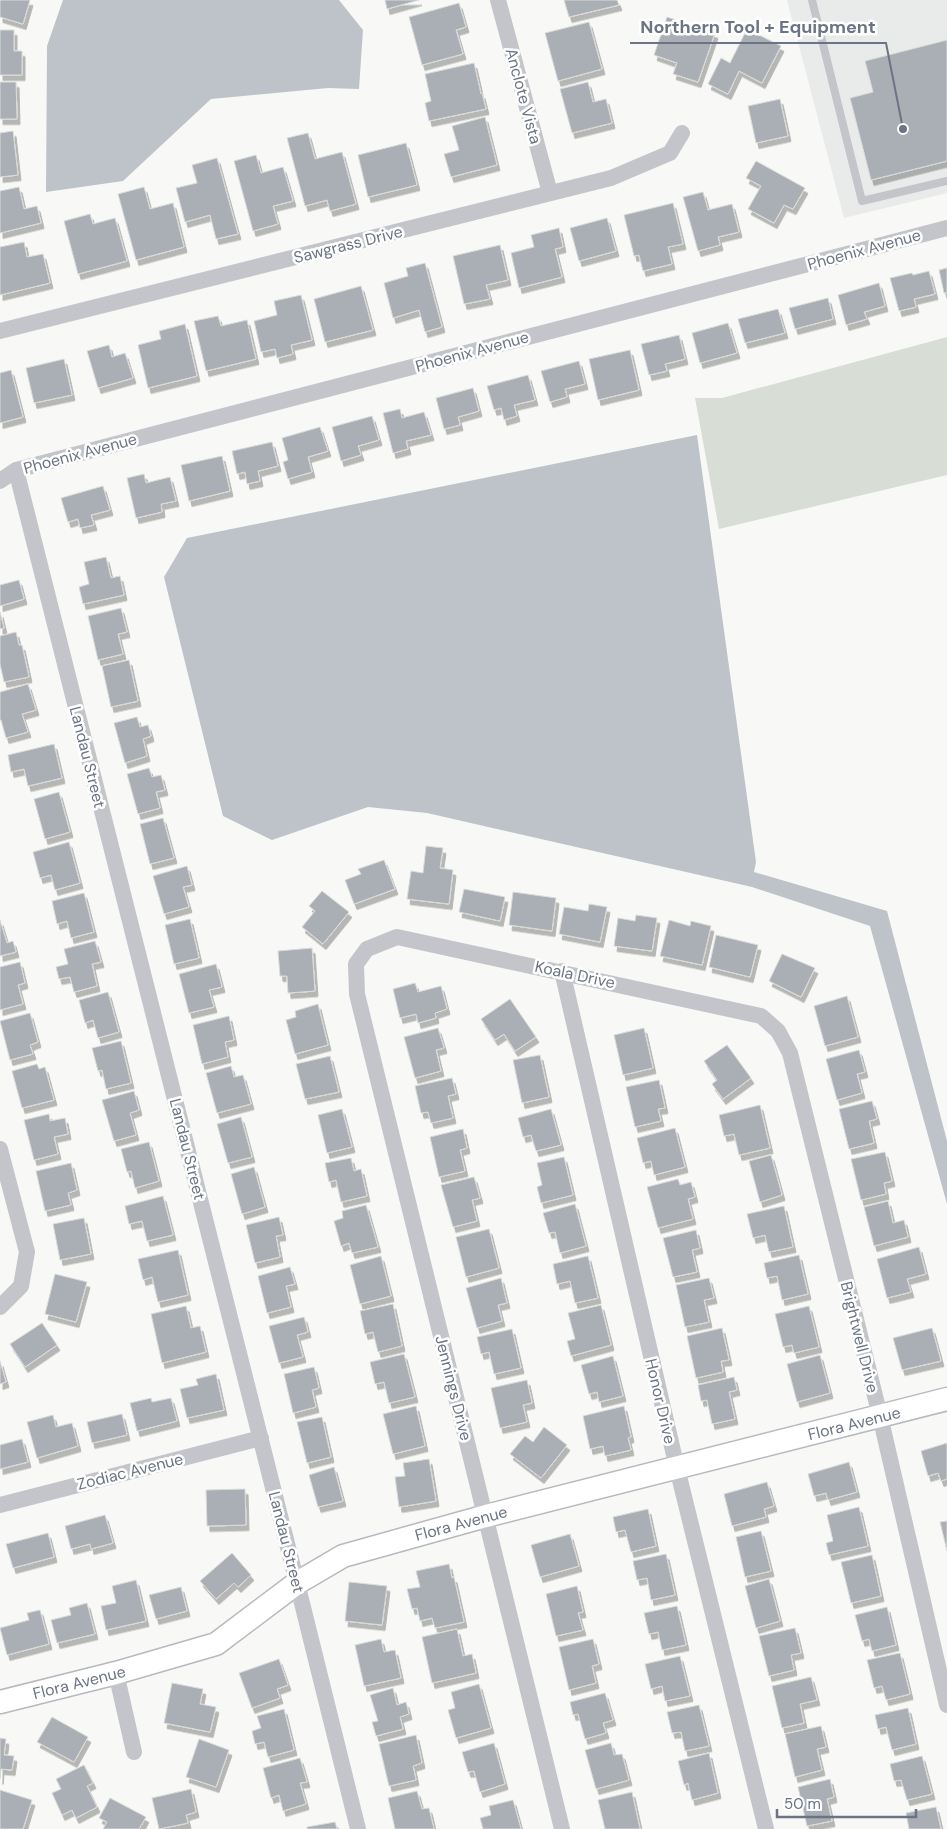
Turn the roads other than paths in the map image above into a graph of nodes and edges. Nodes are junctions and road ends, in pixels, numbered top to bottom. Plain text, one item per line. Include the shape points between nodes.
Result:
1 (498, 0) edge
2 (812, 0) edge
3 (682, 133) dead end
4 (947, 182) edge
5 (550, 193) junction
6 (947, 228) edge
7 (0, 331) edge
8 (16, 470) junction
9 (0, 481) edge
10 (367, 949) joint
11 (562, 971) junction
12 (778, 1031) joint
13 (0, 1149) edge
14 (0, 1308) edge
15 (947, 1399) edge
16 (880, 1416) junction
17 (261, 1438) junction
18 (676, 1468) junction
19 (0, 1505) edge
20 (486, 1516) junction
21 (298, 1583) junction
22 (116, 1673) junction
23 (0, 1702) edge
24 (947, 1705) edge
25 (134, 1752) dead end
26 (358, 1829) edge
27 (562, 1829) edge
28 (766, 1829) edge

1 - 5 street, Anclote Vista
2 - 4 lane via 862,201
3 - 5 street, Sawgrass Drive via 670,153 610,178
5 - 7 street, Sawgrass Drive
6 - 8 street, Phoenix Avenue
8 - 9 street, Phoenix Avenue
8 - 17 street, Landau Street
10 - 11 street, Koala Drive via 397,937
10 - 20 street, Jennings Drive via 356,964 357,994
11 - 12 street, Koala Drive via 761,1016
11 - 18 street, Honor Drive
12 - 16 street, Brightwell Drive via 790,1053
13 - 14 street via 26,1252 21,1286
15 - 16 street, Flora Avenue
16 - 18 street, Flora Avenue
16 - 24 street, Brightwell Drive
17 - 19 street, Zodiac Avenue
17 - 21 street, Landau Street
18 - 20 street, Flora Avenue
18 - 28 street, Honor Drive
20 - 21 street, Flora Avenue via 343,1556
20 - 27 street, Jennings Drive
21 - 22 street, Flora Avenue via 216,1644
21 - 26 street, Landau Street
22 - 23 street, Flora Avenue
22 - 25 street

